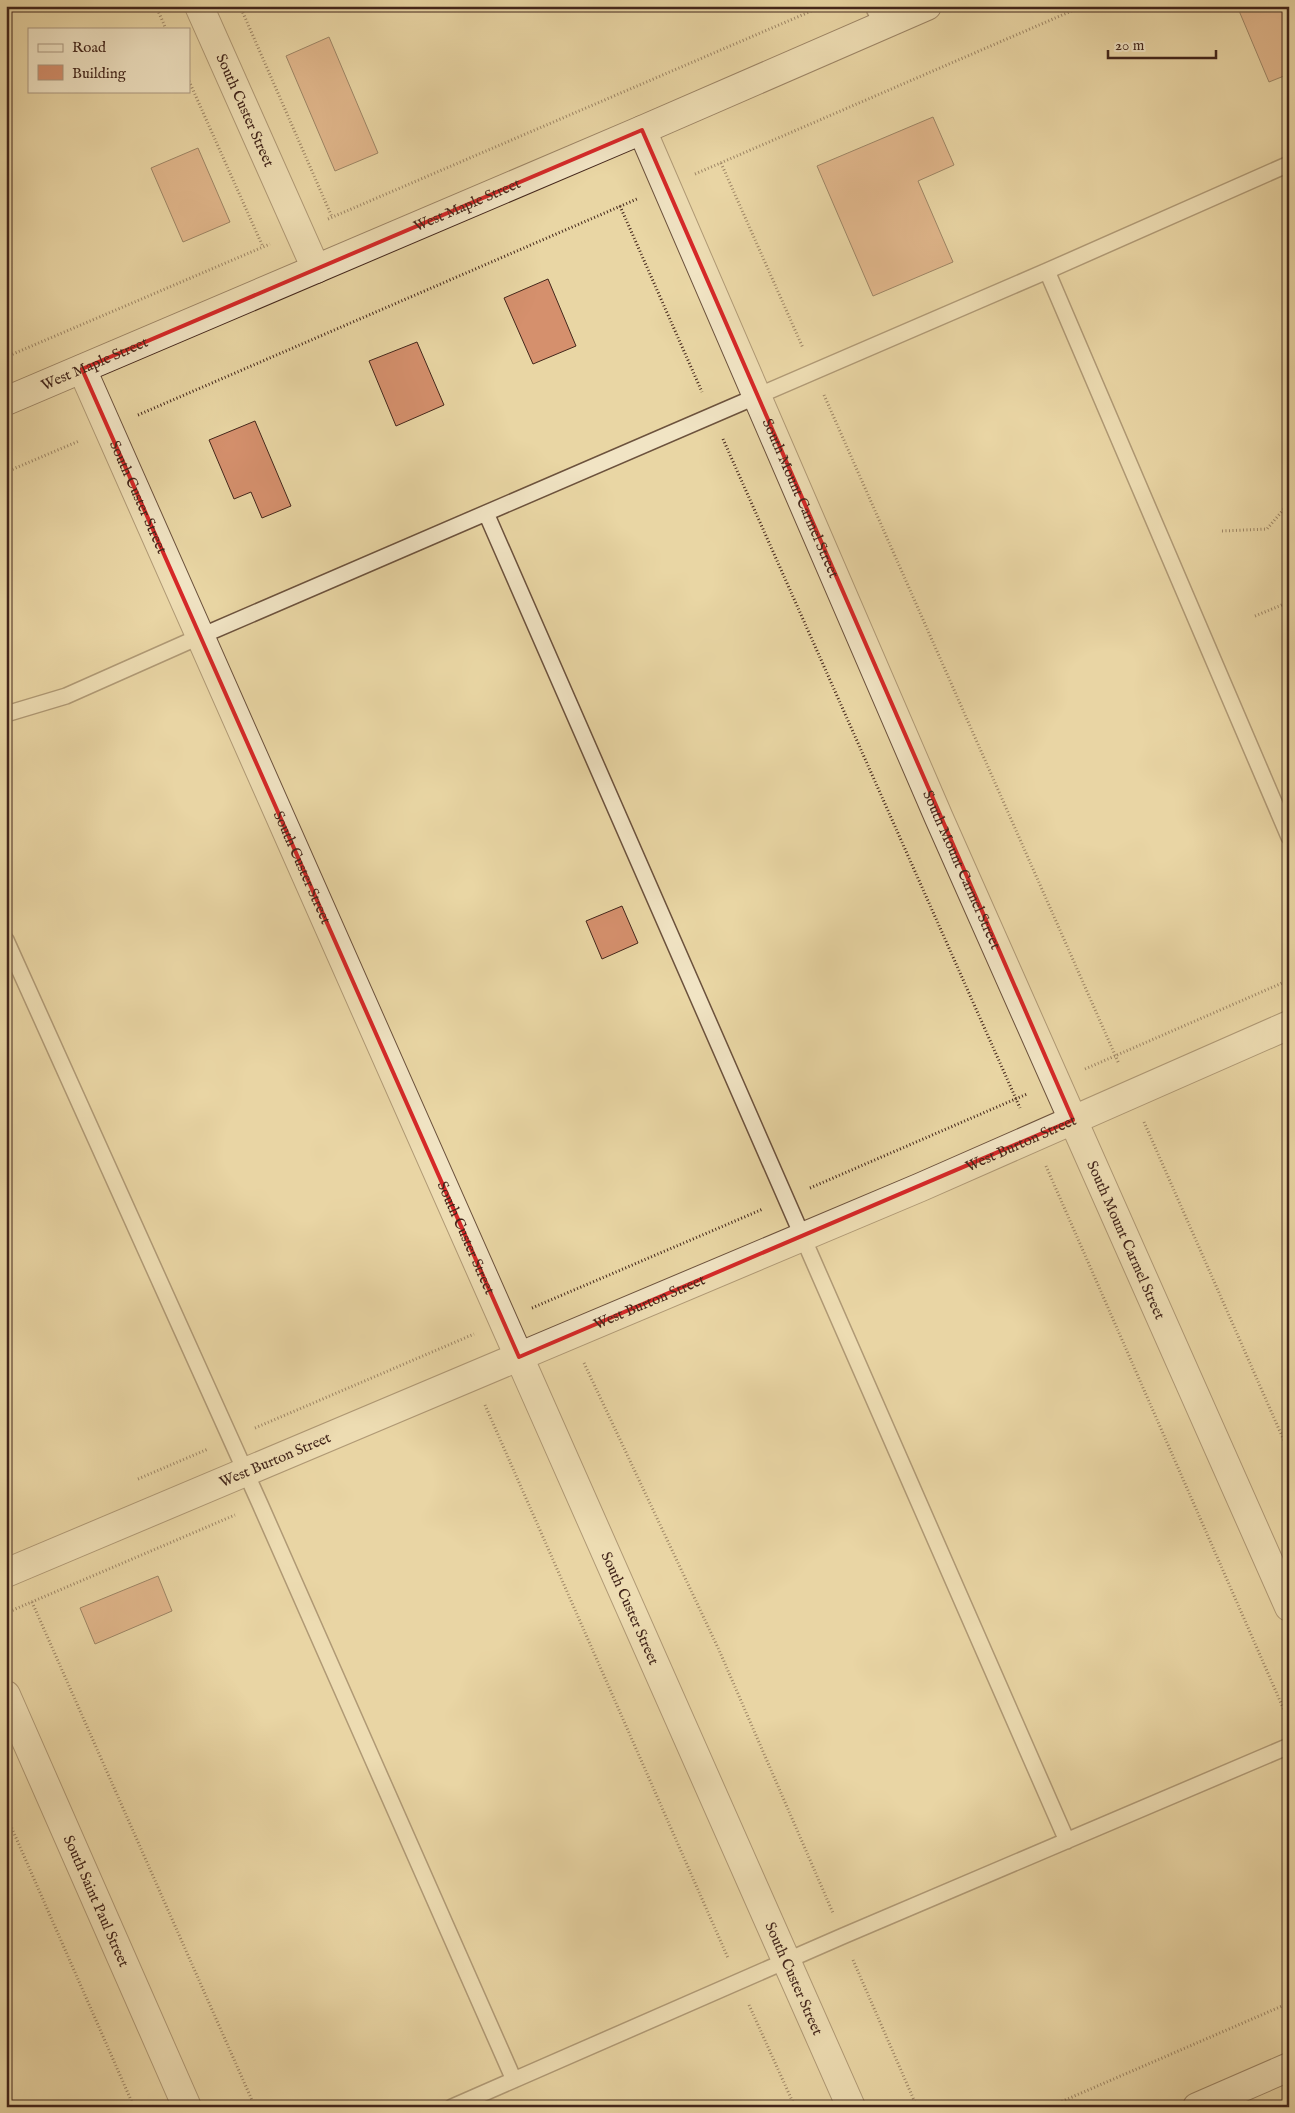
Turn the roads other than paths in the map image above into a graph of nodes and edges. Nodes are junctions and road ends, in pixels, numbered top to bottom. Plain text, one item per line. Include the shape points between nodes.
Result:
1 (199, 6) edge
2 (927, 6) edge
3 (878, 16) edge
4 (642, 130) junction
5 (1289, 164) edge
6 (316, 269) junction
7 (1047, 271) junction
8 (82, 369) junction
9 (756, 395) junction
10 (6, 401) edge
11 (486, 513) junction
12 (201, 636) junction
13 (6, 714) edge
14 (1289, 837) edge
15 (6, 940) edge
16 (1289, 1025) edge
17 (1072, 1120) junction
18 (802, 1237) junction
19 (519, 1357) junction
20 (245, 1472) junction
21 (12, 1570) edge
22 (1289, 1607) edge
23 (6, 1694) edge
24 (1289, 1746) edge
25 (1067, 1841) junction
26 (787, 1961) junction
27 (1289, 2067) edge
28 (514, 2080) junction
29 (187, 2107) edge
30 (452, 2107) edge
31 (851, 2107) edge
32 (1197, 2107) edge

1 - 6 street, South Custer Street
2 - 3 street, West Maple Street
3 - 4 street, West Maple Street
4 - 6 street, West Maple Street
4 - 9 street, South Mount Carmel Street
5 - 7 lane
6 - 8 street, West Maple Street
7 - 9 lane
7 - 14 lane
8 - 10 street, West Maple Street
8 - 12 street, South Custer Street
9 - 11 lane
9 - 17 street, South Mount Carmel Street
11 - 12 lane
11 - 18 lane
12 - 13 lane via 66,696
12 - 19 street, South Custer Street
15 - 20 lane
16 - 17 street, West Burton Street
17 - 18 street, West Burton Street
17 - 22 street, South Mount Carmel Street
18 - 19 street, West Burton Street
18 - 25 lane
19 - 20 street, West Burton Street
19 - 26 street, South Custer Street
20 - 21 street, West Burton Street
20 - 28 lane
23 - 29 street, South Saint Paul Street
24 - 25 lane
25 - 26 lane
26 - 28 lane
26 - 31 street, South Custer Street
27 - 32 street
28 - 30 lane

